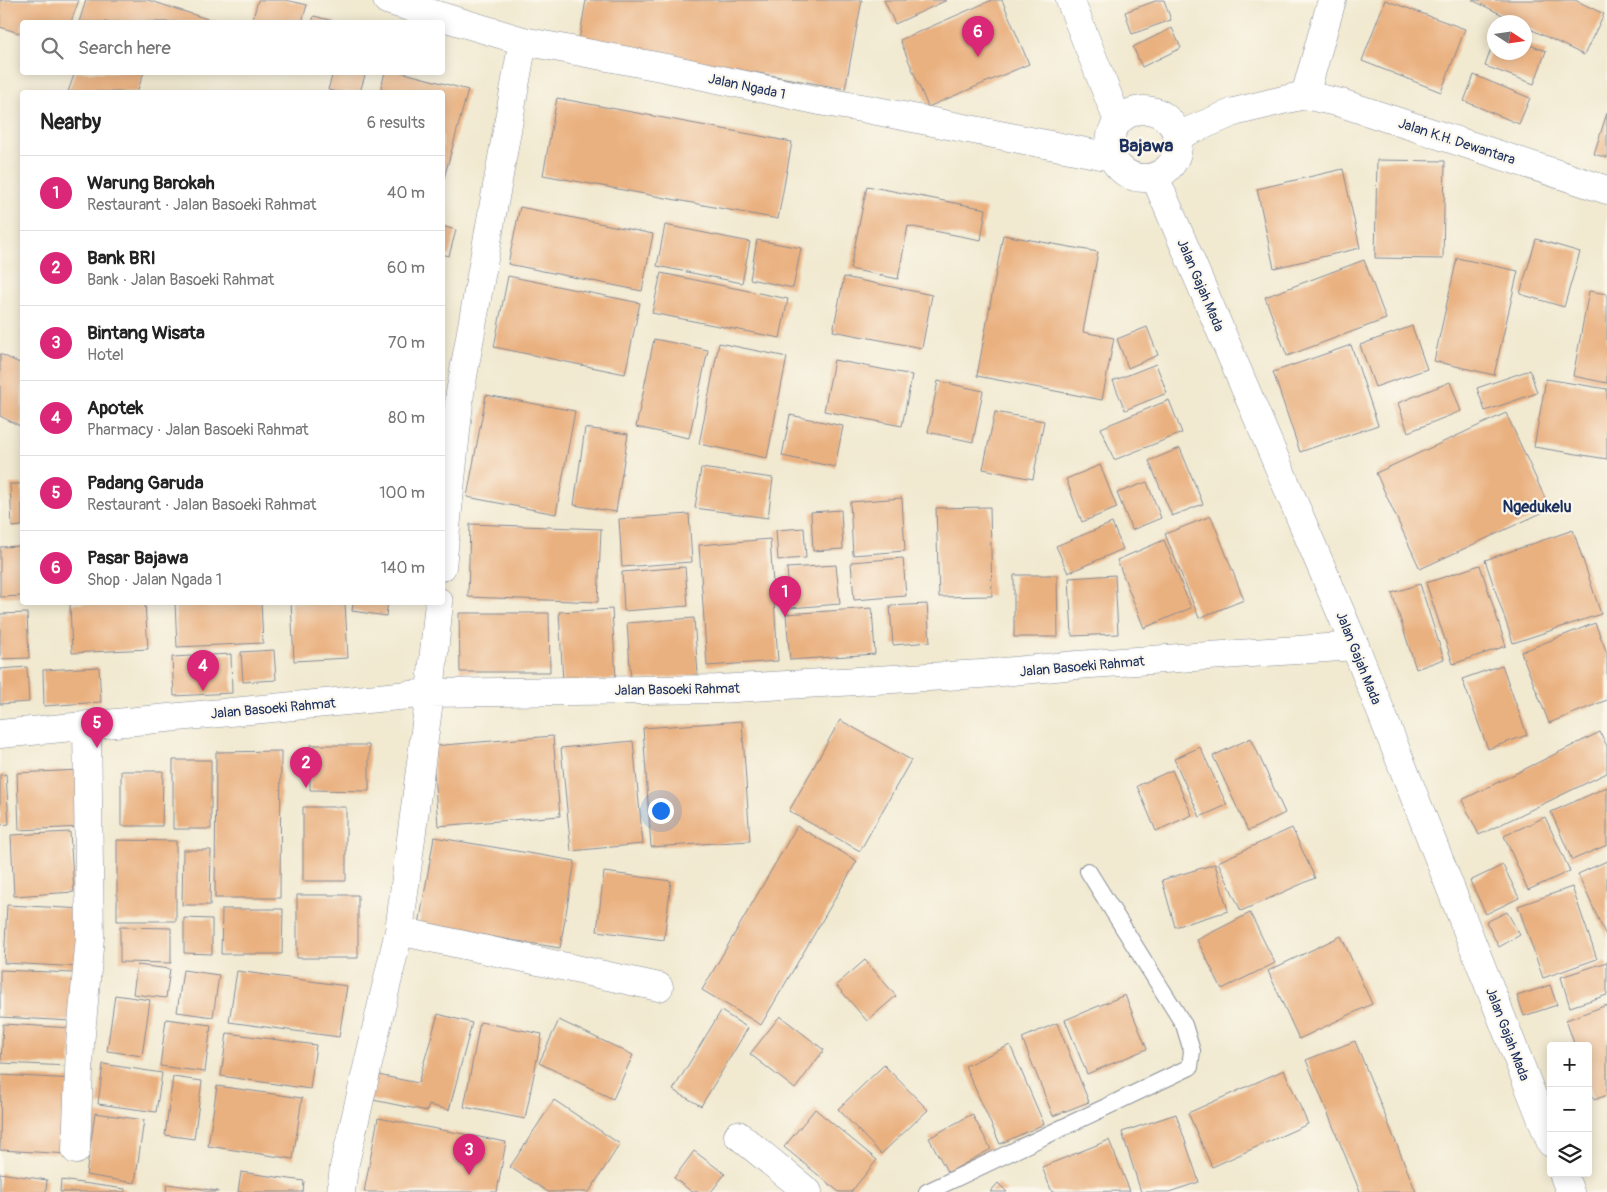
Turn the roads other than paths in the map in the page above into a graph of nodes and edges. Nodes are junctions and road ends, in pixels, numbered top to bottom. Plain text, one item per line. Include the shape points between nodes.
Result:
1 (387, 0) edge
2 (1070, 0) edge
3 (1332, 0) edge
4 (524, 41) junction
5 (1305, 96) junction
6 (1118, 121) junction
7 (1177, 136) junction
8 (1111, 156) junction
9 (1155, 177) junction
10 (1607, 190) edge
11 (445, 538) edge
12 (439, 605) edge
13 (1355, 646) junction
14 (430, 693) junction
15 (87, 725) junction
16 (0, 734) edge
17 (1088, 871) dead end
18 (399, 931) junction
19 (659, 987) dead end
20 (1547, 1133) edge
21 (738, 1135) dead end
22 (76, 1150) dead end
23 (1564, 1177) edge
24 (341, 1192) edge
25 (808, 1192) edge
26 (927, 1192) edge
27 (1570, 1192) edge

1 - 4 street, Jalan Ngada 1
2 - 6 street
3 - 5 street
4 - 8 street, Jalan Ngada 1
4 - 11 street via 460,393
5 - 7 street via 1234,112
5 - 10 street, Jalan K.H. Dewantara via 1341,103
6 - 7 street via 1134,112 1152,111 1168,120
6 - 8 street via 1110,138
7 - 9 street via 1178,149 1174,161
8 - 9 street via 1118,168 1129,176 1141,180
9 - 13 street, Jalan Gajah Mada
12 - 14 street
13 - 14 street, Jalan Basoeki Rahmat via 981,674 718,689
13 - 20 street, Jalan Gajah Mada
14 - 15 street, Jalan Basoeki Rahmat
14 - 18 street
15 - 16 street, Jalan Basoeki Rahmat
15 - 22 street via 90,937 80,1045
17 - 26 lane via 1184,1025 1192,1051 1190,1067
18 - 19 street
18 - 24 street
21 - 25 street
23 - 27 street

